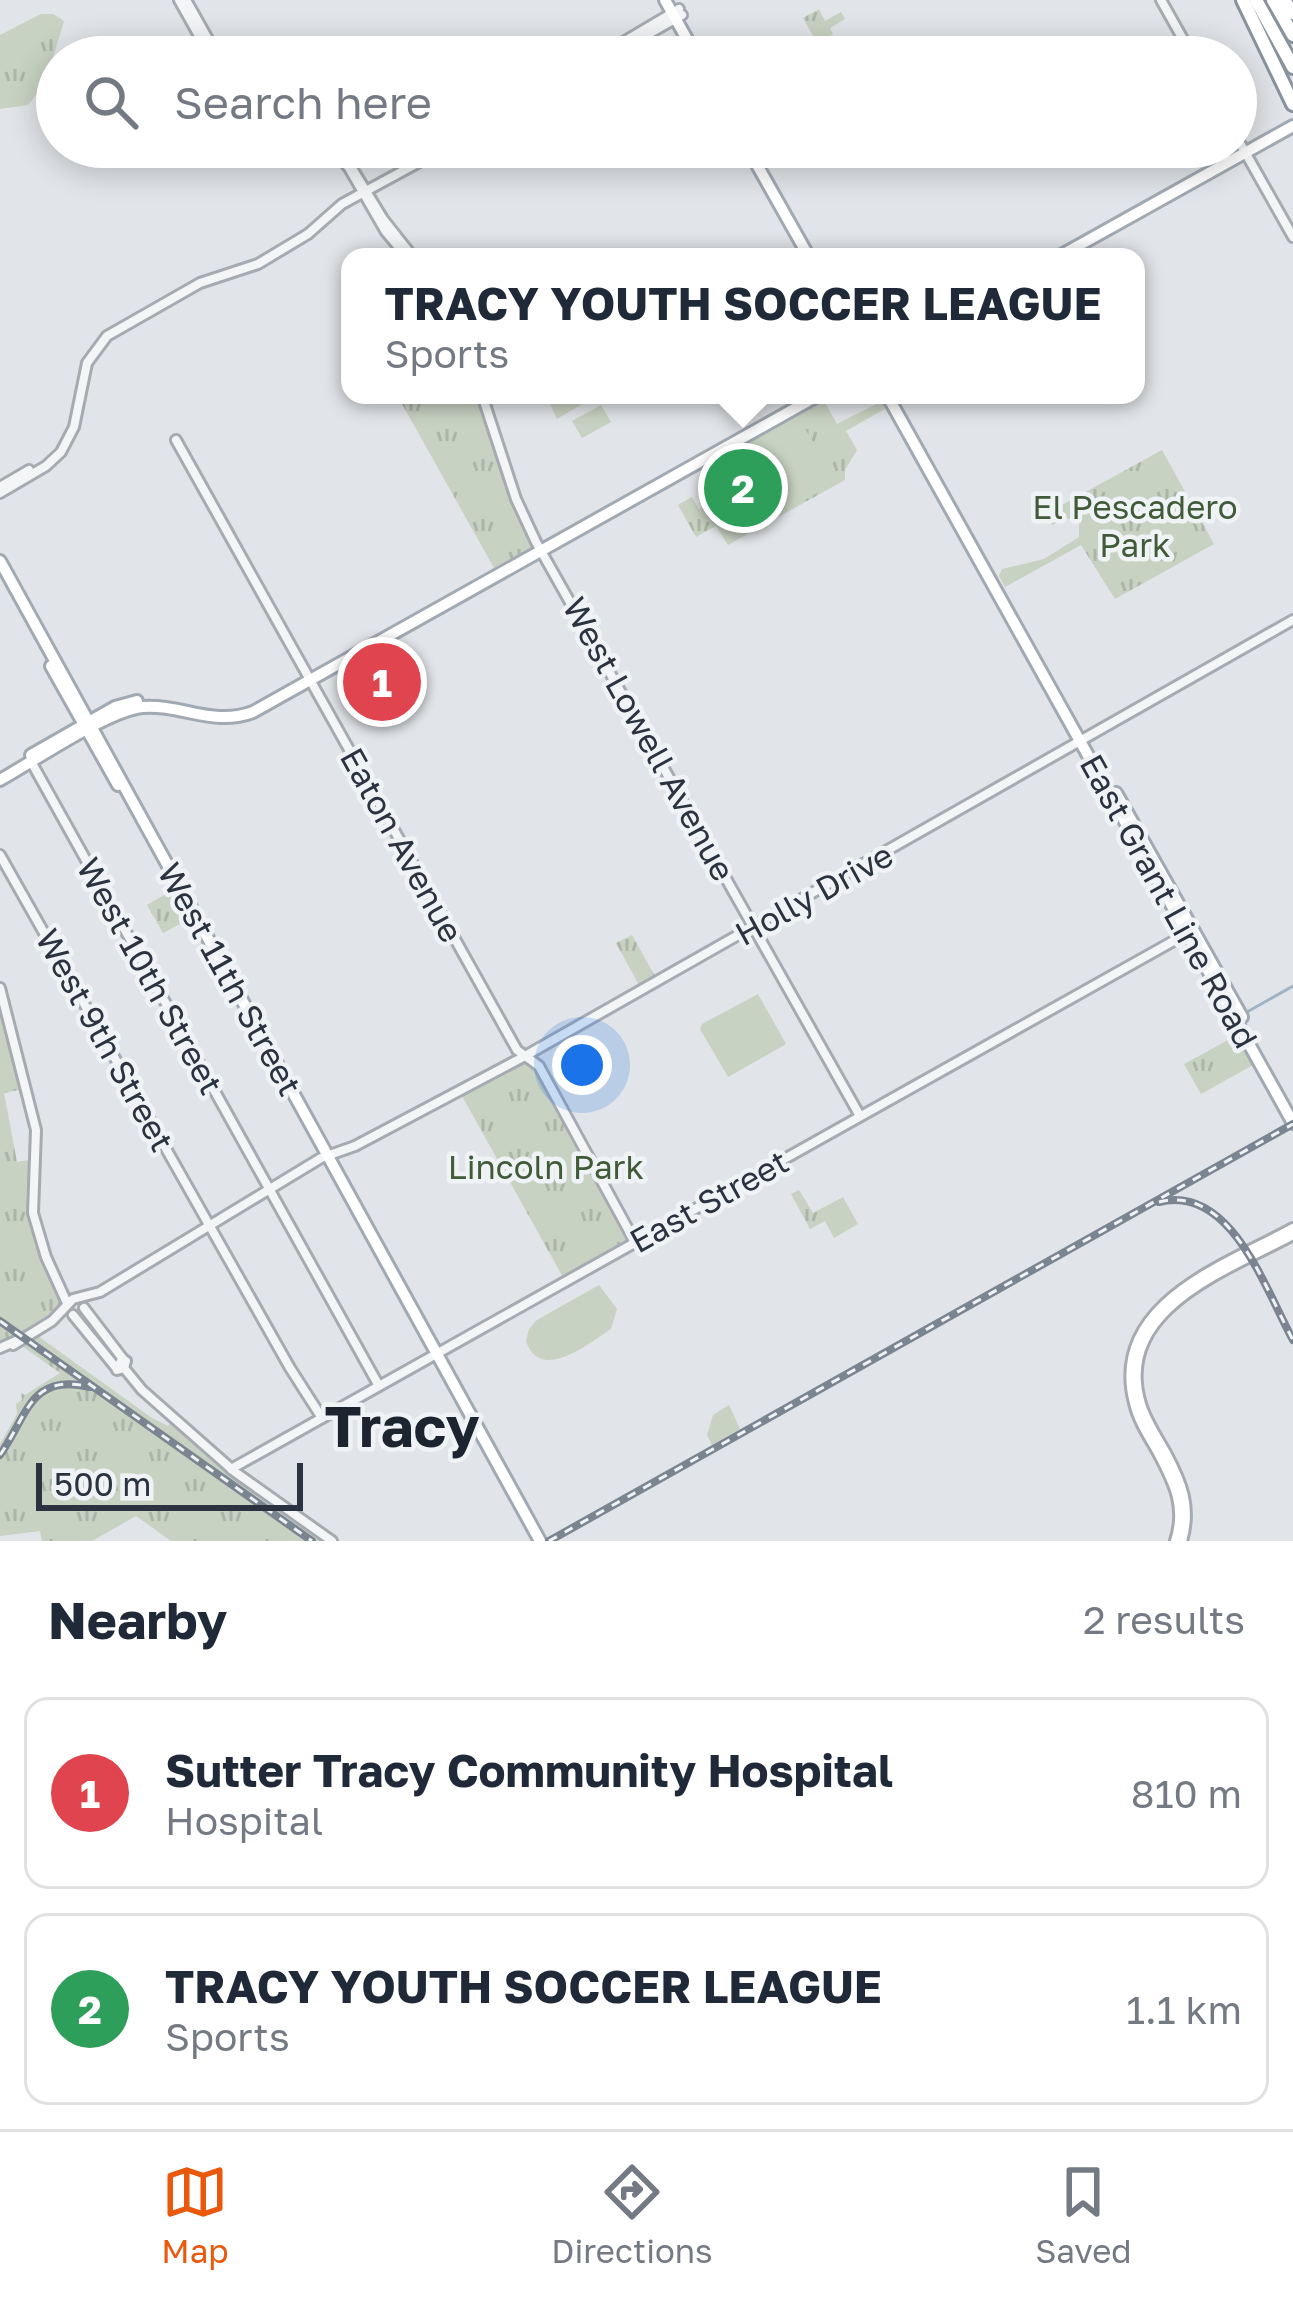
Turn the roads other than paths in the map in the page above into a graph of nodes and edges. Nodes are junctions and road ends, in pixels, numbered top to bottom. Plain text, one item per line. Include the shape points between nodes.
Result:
1 (182, 0) edge
2 (1161, 0) edge
3 (1243, 0) edge
4 (1256, 0) edge
5 (1274, 0) edge
6 (1284, 0) edge
7 (675, 9) edge
8 (1293, 13) edge
9 (1293, 35) edge
10 (202, 36) edge
11 (632, 36) edge
12 (637, 36) edge
13 (690, 36) edge
14 (1181, 36) edge
15 (1293, 67) edge
16 (1293, 104) edge
17 (1293, 129) edge
18 (1257, 149) edge
19 (349, 168) edge
20 (401, 168) edge
21 (406, 168) edge
22 (763, 168) edge
23 (1223, 168) edge
24 (1225, 168) edge
25 (1254, 168) edge
26 (364, 190) junction
27 (1293, 237) edge
28 (401, 248) edge
29 (808, 248) edge
30 (1075, 248) edge
31 (1087, 248) edge
32 (488, 404) edge
33 (791, 404) edge
34 (802, 404) edge
35 (895, 404) edge
36 (176, 440) dead end
37 (0, 490) edge
38 (541, 546) junction
39 (0, 560) edge
40 (0, 572) edge
41 (1293, 620) edge
42 (309, 678) junction
43 (158, 707) junction
44 (155, 721) dead end
45 (89, 726) junction
46 (1083, 741) junction
47 (45, 746) junction
48 (31, 762) junction
49 (0, 777) edge
50 (1, 855) edge
51 (754, 928) junction
52 (1186, 934) junction
53 (0, 988) edge
54 (525, 1056) junction
55 (1293, 1109) edge
56 (860, 1116) junction
57 (1293, 1123) edge
58 (328, 1155) junction
59 (268, 1188) junction
60 (209, 1225) junction
61 (1293, 1231) edge
62 (635, 1242) junction
63 (56, 1281) junction
64 (82, 1302) junction
65 (70, 1311) junction
66 (0, 1350) edge
67 (438, 1352) junction
68 (120, 1367) junction
69 (379, 1386) junction
70 (323, 1419) junction
71 (231, 1469) junction
72 (506, 1474) junction
73 (540, 1540) edge
74 (332, 1541) edge
75 (1179, 1541) edge

1 - 10 street
2 - 14 street
3 - 16 highway
4 - 15 highway
5 - 9 highway
6 - 8 highway
7 - 11 street
7 - 12 street
7 - 13 main road
17 - 18 main road
19 - 26 street
20 - 26 street
21 - 26 street
22 - 29 main road
23 - 30 main road
24 - 31 main road
25 - 27 street
26 - 28 street
26 - 37 street via 262,257 198,280 102,335 80,368 62,443
32 - 38 street, West Lowell Avenue
33 - 38 main road
34 - 38 main road
35 - 46 main road
36 - 42 street, Eaton Avenue
38 - 42 main road
38 - 51 street, West Lowell Avenue
39 - 45 main road, West 11th Street
40 - 45 main road, West 11th Street
41 - 46 street, Holly Drive
42 - 43 main road via 237,717
42 - 45 main road via 232,712 134,696
42 - 54 street, Eaton Avenue
43 - 44 main road
43 - 45 main road
45 - 47 main road
45 - 48 main road
45 - 58 main road, West 11th Street
46 - 51 street, Holly Drive
46 - 52 main road, East Grant Line Road
46 - 55 main road, East Grant Line Road
47 - 48 street
47 - 49 main road
48 - 49 main road
48 - 59 street, West 10th Street
50 - 60 street, West 9th Street
51 - 54 street, Holly Drive
51 - 56 street, West Lowell Avenue
52 - 56 street, East Street
52 - 57 main road, East Grant Line Road
53 - 63 street via 36,1130 33,1213
54 - 58 street, Holly Drive
54 - 62 street, Eaton Avenue via 538,1066
56 - 62 street, East Street
58 - 59 street, Holly Drive
58 - 67 main road, West 11th Street
59 - 60 street, Holly Drive
59 - 69 street, West 10th Street
60 - 64 street, Holly Drive
60 - 70 street, West 9th Street
61 - 75 main road via 1163,1311 1138,1360 1142,1408 1185,1495
61 - 75 main road via 1161,1304 1132,1354 1137,1413 1177,1491
62 - 67 street, East Street
63 - 64 street
63 - 65 street
64 - 65 street
64 - 65 street
64 - 68 street
65 - 66 street
65 - 68 street
67 - 69 street, East Street
67 - 72 main road, West 11th Street
68 - 71 street
69 - 70 street, East Street
70 - 71 street, East Street
71 - 74 street
72 - 73 main road
72 - 73 main road

